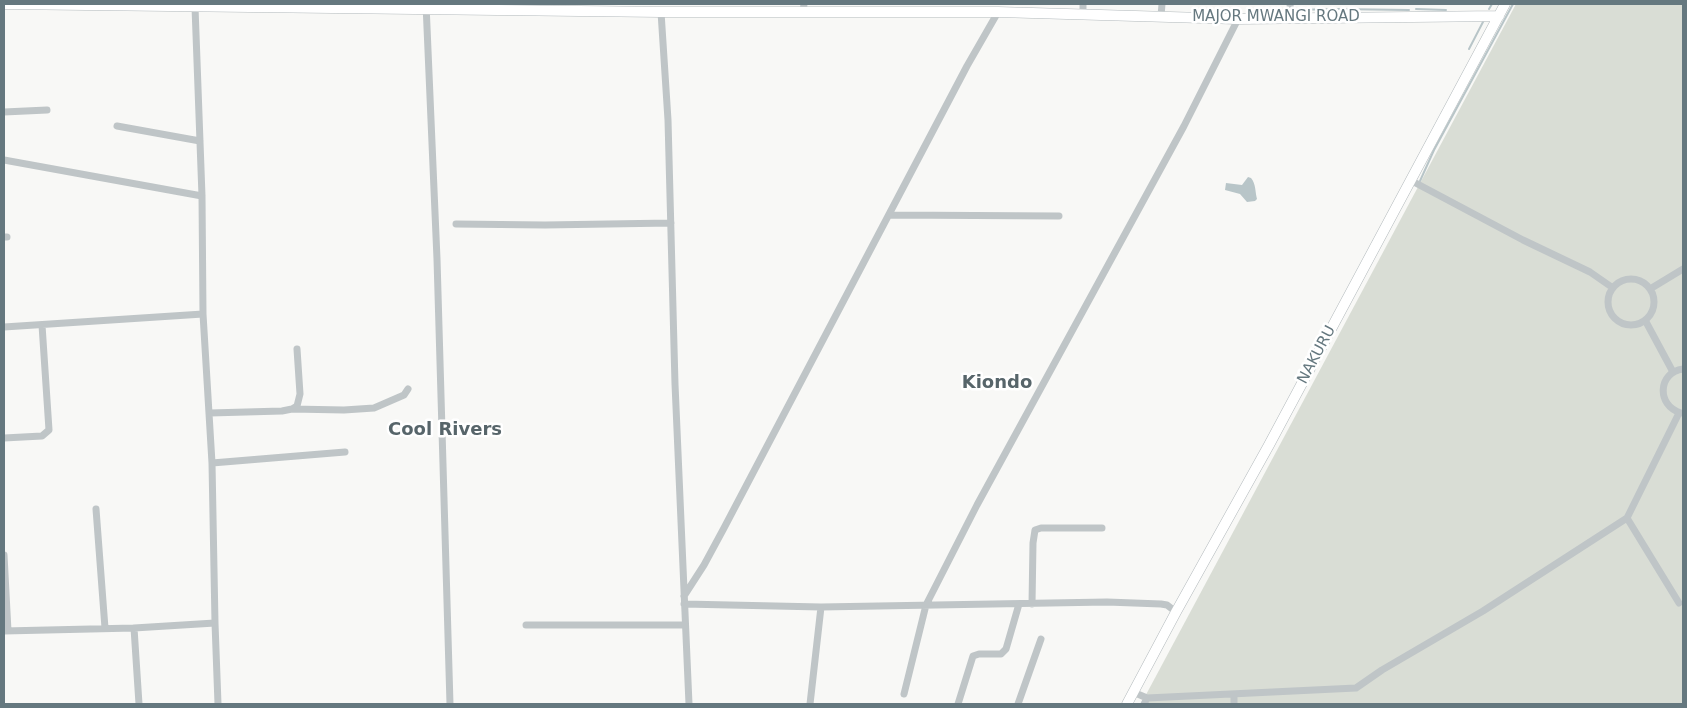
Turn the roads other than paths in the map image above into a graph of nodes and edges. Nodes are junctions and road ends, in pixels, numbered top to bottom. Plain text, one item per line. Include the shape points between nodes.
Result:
1 (4, 4) edge
2 (1083, 4) edge
3 (1162, 4) edge
4 (1290, 4) edge
5 (1505, 4) edge
6 (35, 5) edge
7 (426, 6) edge
8 (195, 7) junction
9 (512, 7) edge
10 (804, 8) edge
11 (661, 12) junction
12 (998, 12) junction
13 (1083, 16) junction
14 (1161, 16) junction
15 (1499, 16) junction
16 (1291, 18) junction
17 (1238, 19) junction
18 (47, 110) dead end
19 (4, 112) edge
20 (117, 126) dead end
21 (200, 141) junction
22 (4, 160) edge
23 (1410, 180) junction
24 (202, 196) junction
25 (889, 215) junction
26 (1059, 216) dead end
27 (671, 223) junction
28 (456, 224) dead end
29 (1683, 269) edge
30 (1613, 288) junction
31 (1650, 289) junction
32 (203, 314) junction
33 (1645, 320) junction
34 (42, 325) junction
35 (4, 327) edge
36 (297, 349) dead end
37 (1683, 368) edge
38 (1673, 372) junction
39 (408, 389) dead end
40 (292, 409) junction
41 (210, 413) junction
42 (1681, 413) edge
43 (4, 438) edge
44 (345, 452) dead end
45 (212, 463) junction
46 (96, 509) dead end
47 (1627, 518) junction
48 (1102, 528) dead end
49 (4, 555) edge
50 (684, 596) junction
51 (1680, 603) dead end
52 (684, 604) junction
53 (1018, 604) junction
54 (1032, 604) junction
55 (926, 605) junction
56 (821, 607) junction
57 (1176, 612) junction
58 (215, 623) junction
59 (526, 625) dead end
60 (685, 625) junction
61 (105, 628) junction
62 (134, 628) junction
63 (6, 631) edge
64 (1040, 639) dead end
65 (1133, 692) junction
66 (904, 694) dead end
67 (1234, 694) junction
68 (1145, 701) edge
69 (139, 704) edge
70 (218, 704) edge
71 (450, 704) edge
72 (689, 704) edge
73 (810, 704) edge
74 (958, 704) edge
75 (1018, 704) edge
76 (1127, 704) edge
77 (1234, 704) edge

1 - 6 street, MAJOR MWANGI ROAD
2 - 13 street
3 - 14 street
4 - 16 street
5 - 15 street, NAKURU
6 - 8 street, MAJOR MWANGI ROAD
7 - 8 street, MAJOR MWANGI ROAD
7 - 9 street, MAJOR MWANGI ROAD
7 - 71 street via 438,269
8 - 21 street
9 - 11 street, MAJOR MWANGI ROAD
10 - 11 street, MAJOR MWANGI ROAD
10 - 12 street, MAJOR MWANGI ROAD
11 - 27 street
12 - 13 street, MAJOR MWANGI ROAD
12 - 25 street
13 - 14 street, MAJOR MWANGI ROAD
14 - 17 street, MAJOR MWANGI ROAD
15 - 16 street, MAJOR MWANGI ROAD
15 - 23 street, NAKURU
16 - 17 street, MAJOR MWANGI ROAD
17 - 55 street via 1184,126 977,505
18 - 19 street
20 - 21 street
21 - 24 street
22 - 24 street
23 - 30 street via 1590,272
23 - 57 street, NAKURU
24 - 32 street
25 - 26 street
25 - 50 street via 704,565
27 - 28 street
27 - 50 street
29 - 31 street
30 - 31 street via 1632,279 1639,280
30 - 33 street via 1609,308 1618,320 1631,324
31 - 33 street via 1653,309
32 - 34 street
32 - 41 street
33 - 38 street
34 - 35 street
34 - 43 street via 49,430 42,436
36 - 40 street via 300,394 297,406
37 - 38 street
38 - 42 street via 1667,377 1662,390 1667,404
39 - 40 street via 404,395 374,408
40 - 41 street
41 - 45 street
42 - 47 street
44 - 45 street
45 - 58 street
46 - 61 street
47 - 51 street
47 - 67 street via 1356,688
48 - 54 street via 1035,530
49 - 63 street
50 - 52 street
52 - 56 street
52 - 60 street
53 - 54 street
53 - 55 street
53 - 74 street via 1004,653 973,656
54 - 57 street via 1162,604
55 - 56 street
55 - 66 street
56 - 73 street
57 - 65 street, NAKURU
58 - 62 street
58 - 70 street
59 - 60 street
60 - 72 street
61 - 62 street
61 - 63 street
62 - 69 street
64 - 75 street
65 - 68 street
65 - 76 street, NAKURU
67 - 68 street
67 - 77 street

